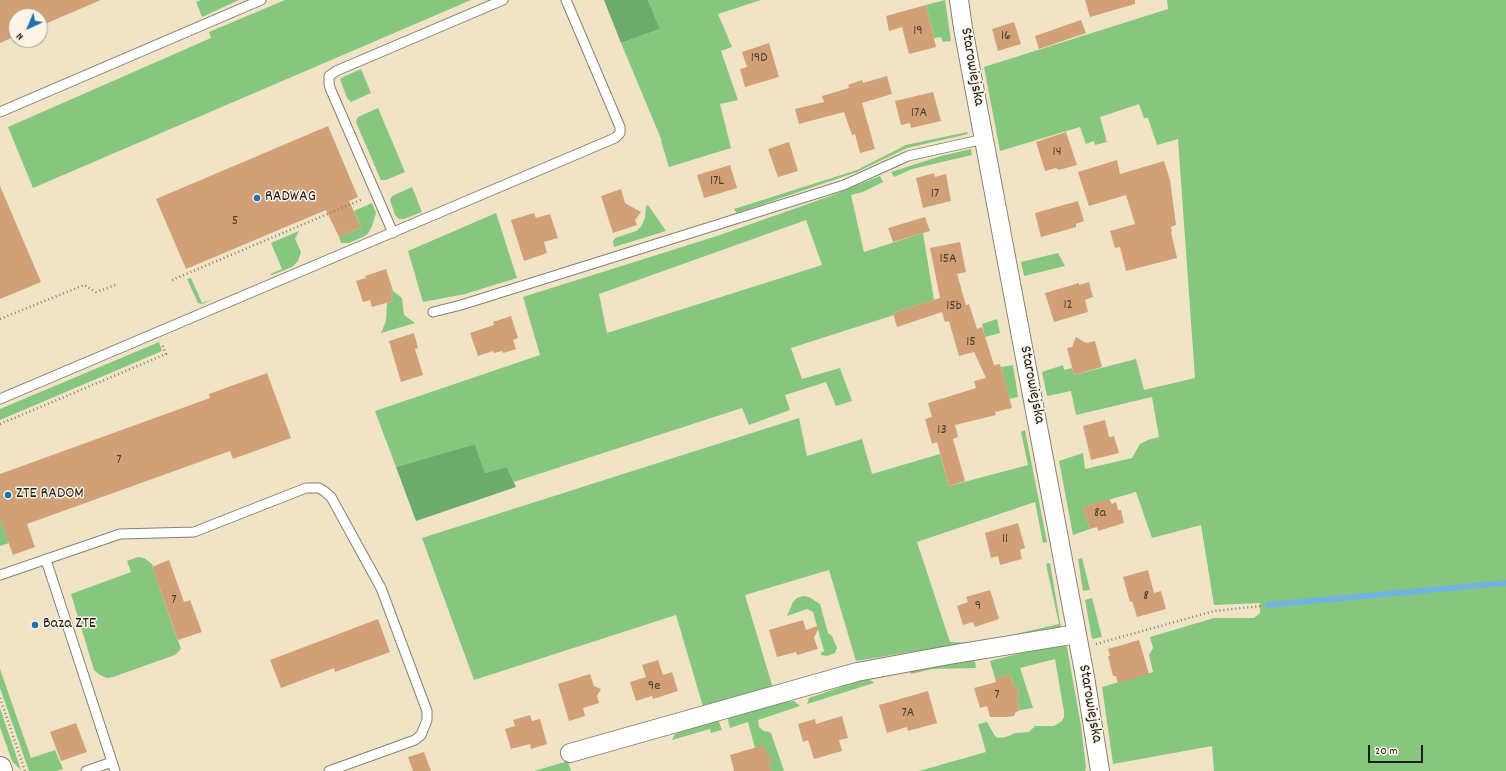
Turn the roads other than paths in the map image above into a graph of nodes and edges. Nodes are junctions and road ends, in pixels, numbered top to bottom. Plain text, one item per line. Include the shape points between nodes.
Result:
1 (261, 0) edge
2 (503, 0) edge
3 (566, 0) edge
4 (959, 0) edge
5 (0, 112) edge
6 (984, 139) junction
7 (393, 233) junction
8 (433, 312) dead end
9 (0, 399) edge
10 (46, 560) junction
11 (0, 575) edge
12 (1078, 642) junction
13 (570, 753) dead end
14 (113, 767) edge
15 (0, 768) edge
16 (1, 771) edge
17 (86, 771) edge
18 (329, 771) edge
19 (1100, 771) edge

1 - 5 lane
2 - 7 lane via 336,70 329,76 330,88
3 - 7 lane via 620,127 618,136
4 - 6 street, Starowiejska
6 - 8 lane via 908,156 844,185
6 - 12 street, Starowiejska
7 - 9 lane
10 - 11 lane
10 - 14 lane
10 - 18 lane via 120,534 194,532 306,488 324,491 331,497 381,588 427,711 427,720 421,735 415,740
12 - 13 street via 949,655 857,672
12 - 19 street, Starowiejska via 1086,677
14 - 17 lane
15 - 16 street

